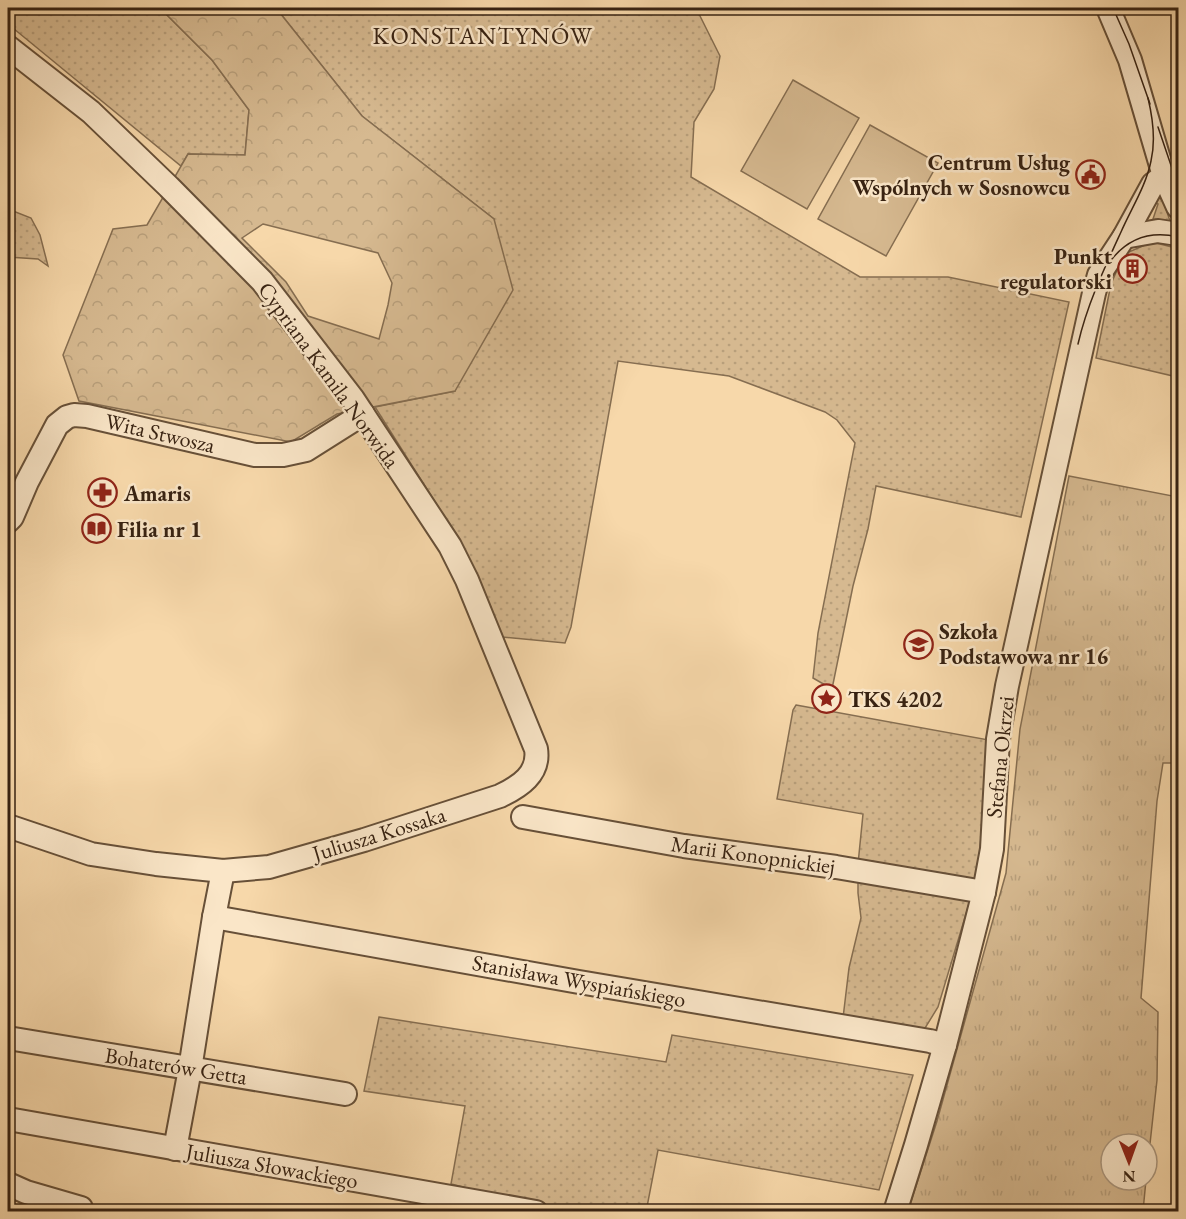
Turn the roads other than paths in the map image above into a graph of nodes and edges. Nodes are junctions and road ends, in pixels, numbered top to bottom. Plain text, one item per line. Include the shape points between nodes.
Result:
1 (1108, 8) edge
2 (8, 47) edge
3 (1164, 176) junction
4 (1179, 207) edge
5 (1179, 234) edge
6 (1124, 237) junction
7 (363, 414) junction
8 (8, 521) edge
9 (528, 779) joint
10 (523, 817) dead end
11 (8, 826) edge
12 (223, 871) junction
13 (984, 892) junction
14 (213, 917) junction
15 (8, 1038) edge
16 (945, 1045) junction
17 (190, 1069) junction
18 (345, 1094) dead end
19 (8, 1119) edge
20 (175, 1149) junction
21 (8, 1184) edge
22 (81, 1208) dead end
23 (536, 1212) edge
24 (895, 1212) edge

1 - 3 street via 1130,60
2 - 7 street, Cypriana Kamila Norwida via 91,112 254,273
3 - 4 street
3 - 6 street, Stefana Okrzei via 1152,184
5 - 6 street via 1158,231
6 - 13 street, Stefana Okrzei via 1099,276 1095,290 1007,686 998,739 992,849
7 - 8 street, Wita Stwosza via 306,450 283,455 255,454 87,416 67,417 57,424
7 - 9 street, Cypriana Kamila Norwida via 450,546 467,580 536,749 535,765
9 - 12 street, Juliusza Kossaka via 500,796 364,840 268,867
10 - 13 street, Marii Konopnickiej
11 - 12 street, Juliusza Kossaka via 91,854
12 - 14 street
13 - 16 street, Stefana Okrzei
14 - 16 street, Stanisława Wyspiańskiego
14 - 17 street
15 - 17 street, Bohaterów Getta
16 - 24 street, Stefana Okrzei
17 - 18 street, Bohaterów Getta
17 - 20 street
19 - 20 street, Juliusza Słowackiego
20 - 23 street, Juliusza Słowackiego
21 - 22 street

